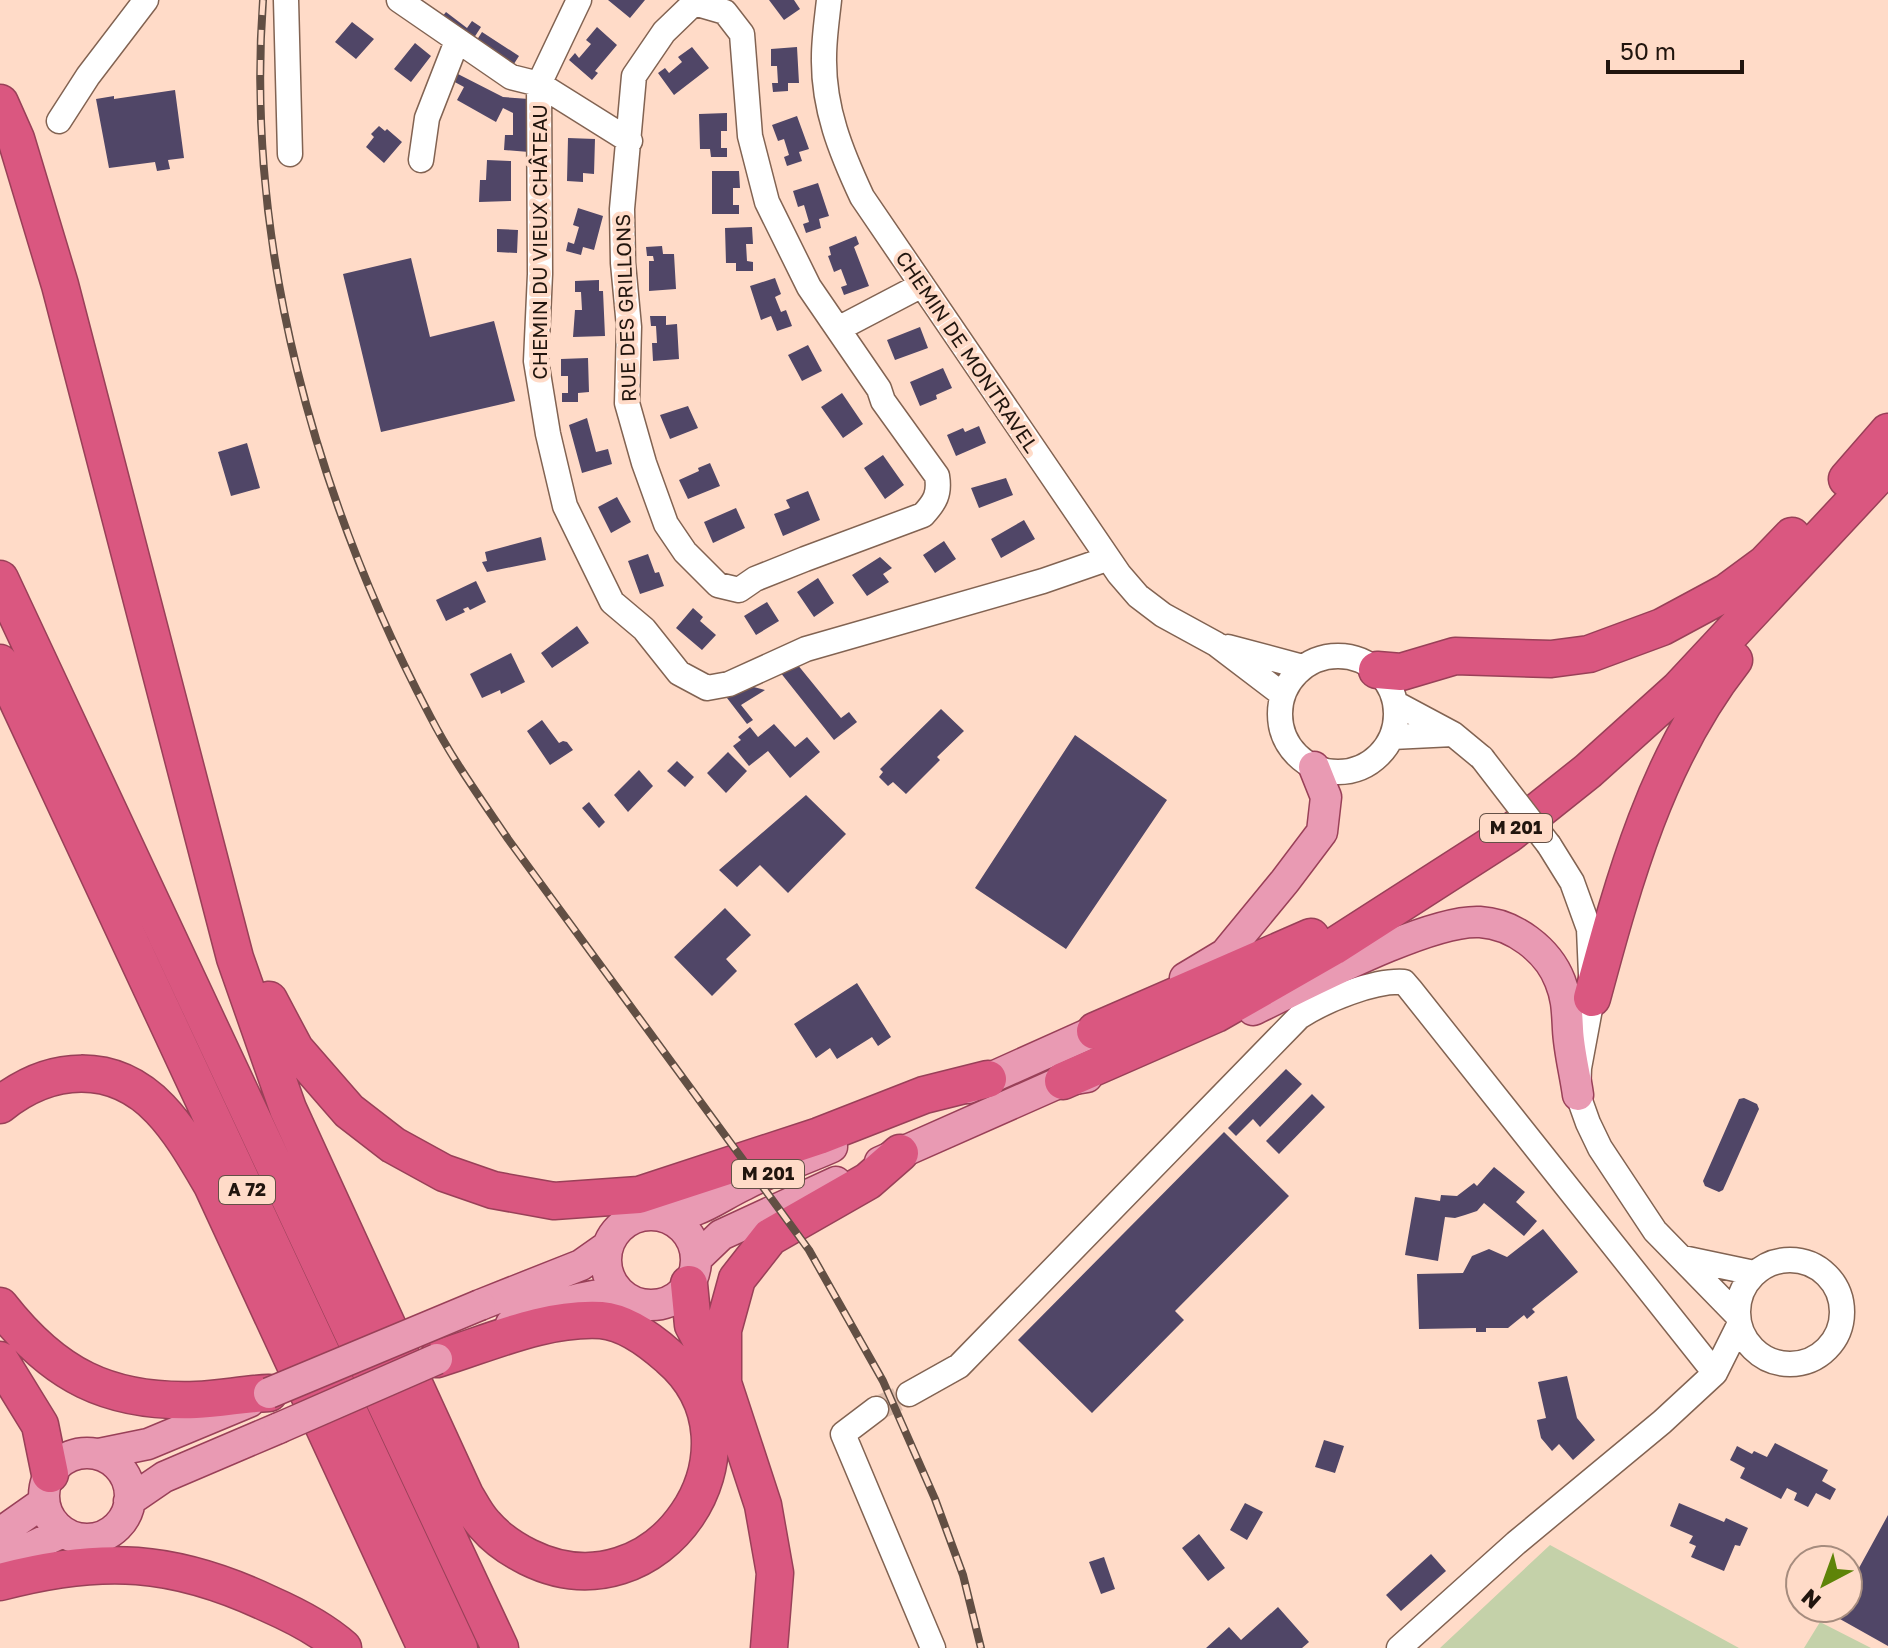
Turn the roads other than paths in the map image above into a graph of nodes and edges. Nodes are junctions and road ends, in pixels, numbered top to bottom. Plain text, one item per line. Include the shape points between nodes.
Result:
1 (146, 0) edge
2 (286, 0) edge
3 (399, 0) edge
4 (579, 0) edge
5 (829, 0) edge
6 (457, 41) junction
7 (539, 84) junction
8 (0, 103) edge
9 (59, 121) dead end
10 (630, 141) junction
11 (290, 154) dead end
12 (421, 160) dead end
13 (922, 285) junction
14 (838, 329) junction
15 (1888, 432) edge
16 (1888, 444) edge
17 (1880, 474) edge
18 (1105, 557) junction
19 (0, 579) edge
20 (1216, 644) junction
21 (0, 663) edge
22 (1303, 667) junction
23 (1377, 670) junction
24 (1283, 695) junction
25 (1395, 703) junction
26 (1453, 734) junction
27 (1392, 737) junction
28 (1314, 767) junction
29 (211, 856) junction
30 (1592, 998) junction
31 (1095, 1031) junction
32 (988, 1079) junction
33 (1063, 1081) junction
34 (1578, 1095) junction
35 (0, 1105) edge
36 (900, 1153) junction
37 (662, 1216) junction
38 (608, 1246) junction
39 (1683, 1258) junction
40 (693, 1271) junction
41 (1754, 1273) junction
42 (620, 1293) junction
43 (0, 1306) edge
44 (1738, 1321) junction
45 (1761, 1355) junction
46 (437, 1359) junction
47 (0, 1360) edge
48 (1715, 1373) junction
49 (723, 1383) junction
50 (269, 1393) junction
51 (909, 1394) tunnel mouth
52 (876, 1409) tunnel mouth
53 (99, 1454) junction
54 (47, 1488) junction
55 (129, 1501) junction
56 (63, 1532) junction
57 (0, 1533) edge
58 (0, 1562) edge
59 (0, 1582) edge
60 (343, 1648) edge
61 (426, 1648) edge
62 (459, 1648) edge
63 (500, 1648) edge
64 (769, 1648) edge
65 (933, 1648) edge
66 (1399, 1648) edge

1 - 9 street
2 - 11 street
3 - 6 street
4 - 7 street, CHEMIN DU VIEUX CHÂTEAU
5 - 13 street, CHEMIN DE MONTRAVEL via 824,58 832,127 862,197
6 - 7 street via 511,77
6 - 12 street via 427,118
7 - 10 street
7 - 18 street, CHEMIN DU VIEUX CHÂTEAU via 536,361 551,448 565,506 612,602 644,629 679,673 707,688 729,684 806,649 1043,581
8 - 29 highway via 60,285
10 - 14 street, RUE DES GRILLONS via 634,76 664,32 694,3 725,12 742,34 750,136 767,202 809,287
10 - 14 street, RUE DES GRILLONS via 622,209 627,403 666,524 718,585 739,590 755,579 923,515 934,502 937,476
13 - 14 street
13 - 18 street, CHEMIN DE MONTRAVEL
15 - 23 highway via 1765,564 1727,592 1662,627 1589,654 1551,659 1455,656 1401,672
16 - 31 highway, M 201 via 1801,545 1669,683 1508,821 1327,929
17 - 30 highway via 1690,724 1632,859
17 - 33 highway, M 201 via 1679,689 1509,834 1333,947 1216,1014
18 - 20 street, CHEMIN DE MONTRAVEL via 1138,596
19 - 63 highway, A 72
20 - 22 street, CHEMIN DE MONTRAVEL
20 - 24 street, CHEMIN DE MONTRAVEL
21 - 62 highway, A 72
22 - 23 street via 1341,656
22 - 24 street
23 - 25 street
24 - 28 street via 1282,729 1289,745
25 - 26 street
25 - 27 street
26 - 27 street
26 - 30 street, bridge via 1482,758 1572,882 1589,929
27 - 28 street via 1368,764 1350,771
28 - 31 main road via 1326,797 1322,832 1225,954
29 - 32 highway via 246,955 295,1049 349,1111 393,1145 444,1173 493,1190 554,1201 639,1195 924,1095
29 - 46 highway via 235,958 288,1109 465,1495 484,1525 511,1548 546,1566 584,1573 628,1565 665,1542 691,1512 705,1479 710,1443 705,1406 684,1369 646,1337 605,1320 558,1321
30 - 34 street
31 - 32 main road, M 201
32 - 37 main road, M 201 via 743,1185 698,1210
33 - 34 main road via 1116,1071 1398,944 1437,929 1480,922 1526,938 1559,978 1568,1003
33 - 36 main road, M 201
34 - 39 street via 1607,1158 1655,1231
35 - 61 highway via 46,1077 100,1074 158,1107 184,1137 212,1185
36 - 40 main road, M 201 via 721,1235
36 - 49 highway via 868,1181 770,1237 737,1279 723,1330
37 - 38 main road via 631,1219
37 - 40 main road via 688,1234
38 - 42 main road via 607,1269
38 - 50 main road, bridge via 581,1265
39 - 41 street
39 - 44 street
40 - 42 main road via 682,1293 668,1302 640,1304
40 - 49 highway via 693,1325
41 - 44 street via 1740,1297
41 - 45 street via 1777,1261 1806,1261 1832,1280 1843,1307 1837,1336 1814,1358 1786,1364
42 - 46 main road via 591,1294 550,1306
43 - 50 highway via 42,1354 71,1373 129,1397 199,1400
44 - 45 street
44 - 48 street
45 - 48 street
46 - 55 main road, bridge via 164,1477
47 - 54 highway via 40,1425
48 - 51 street via 1410,989 1404,982 1388,981 1299,1017 959,1366
48 - 66 street
49 - 64 highway via 763,1505 775,1573
50 - 53 main road via 148,1444
52 - 65 street via 843,1434
53 - 54 main road via 73,1455 60,1462
53 - 55 main road via 126,1477
54 - 56 main road via 49,1517
54 - 57 main road
55 - 56 main road via 121,1523 103,1536 77,1538
56 - 58 main road
59 - 60 highway via 67,1567 158,1566 241,1591 289,1613

